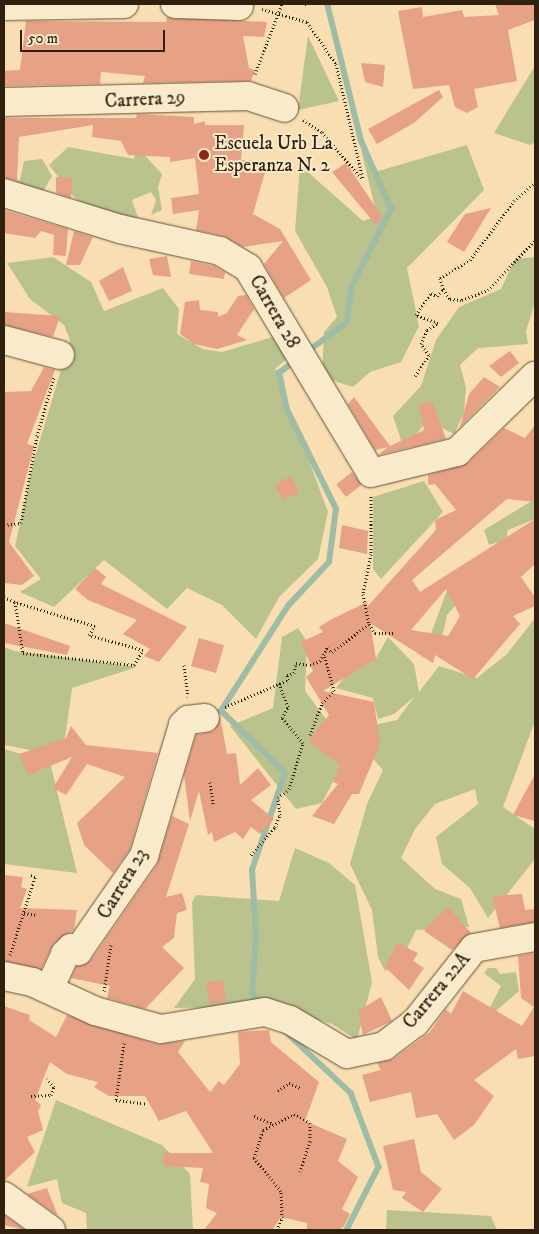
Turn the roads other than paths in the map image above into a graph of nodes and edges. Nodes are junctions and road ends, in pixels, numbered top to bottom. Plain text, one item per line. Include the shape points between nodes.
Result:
1 (124, 4) edge
2 (175, 4) edge
3 (4, 6) edge
4 (239, 6) dead end
5 (4, 102) edge
6 (284, 108) road end
7 (4, 194) edge
8 (4, 340) edge
9 (60, 354) road end
10 (535, 376) edge
11 (197, 720) road end
12 (535, 937) edge
13 (4, 976) edge
14 (49, 989) junction
15 (4, 1196) edge
16 (51, 1230) edge

1 - 3 street
2 - 4 street
5 - 6 street, Carrera 29 via 248,96
7 - 10 street, Carrera 28 via 120,229 220,251 248,268 371,472 458,452
8 - 9 street
11 - 14 street, Carrera 23 via 144,856 78,951 71,948 65,954
12 - 14 street, Carrera 22A via 474,948 415,1023 384,1046 347,1054 290,1020 264,1012 161,1029 100,1013
13 - 14 street, Carrera 22A
15 - 16 street

